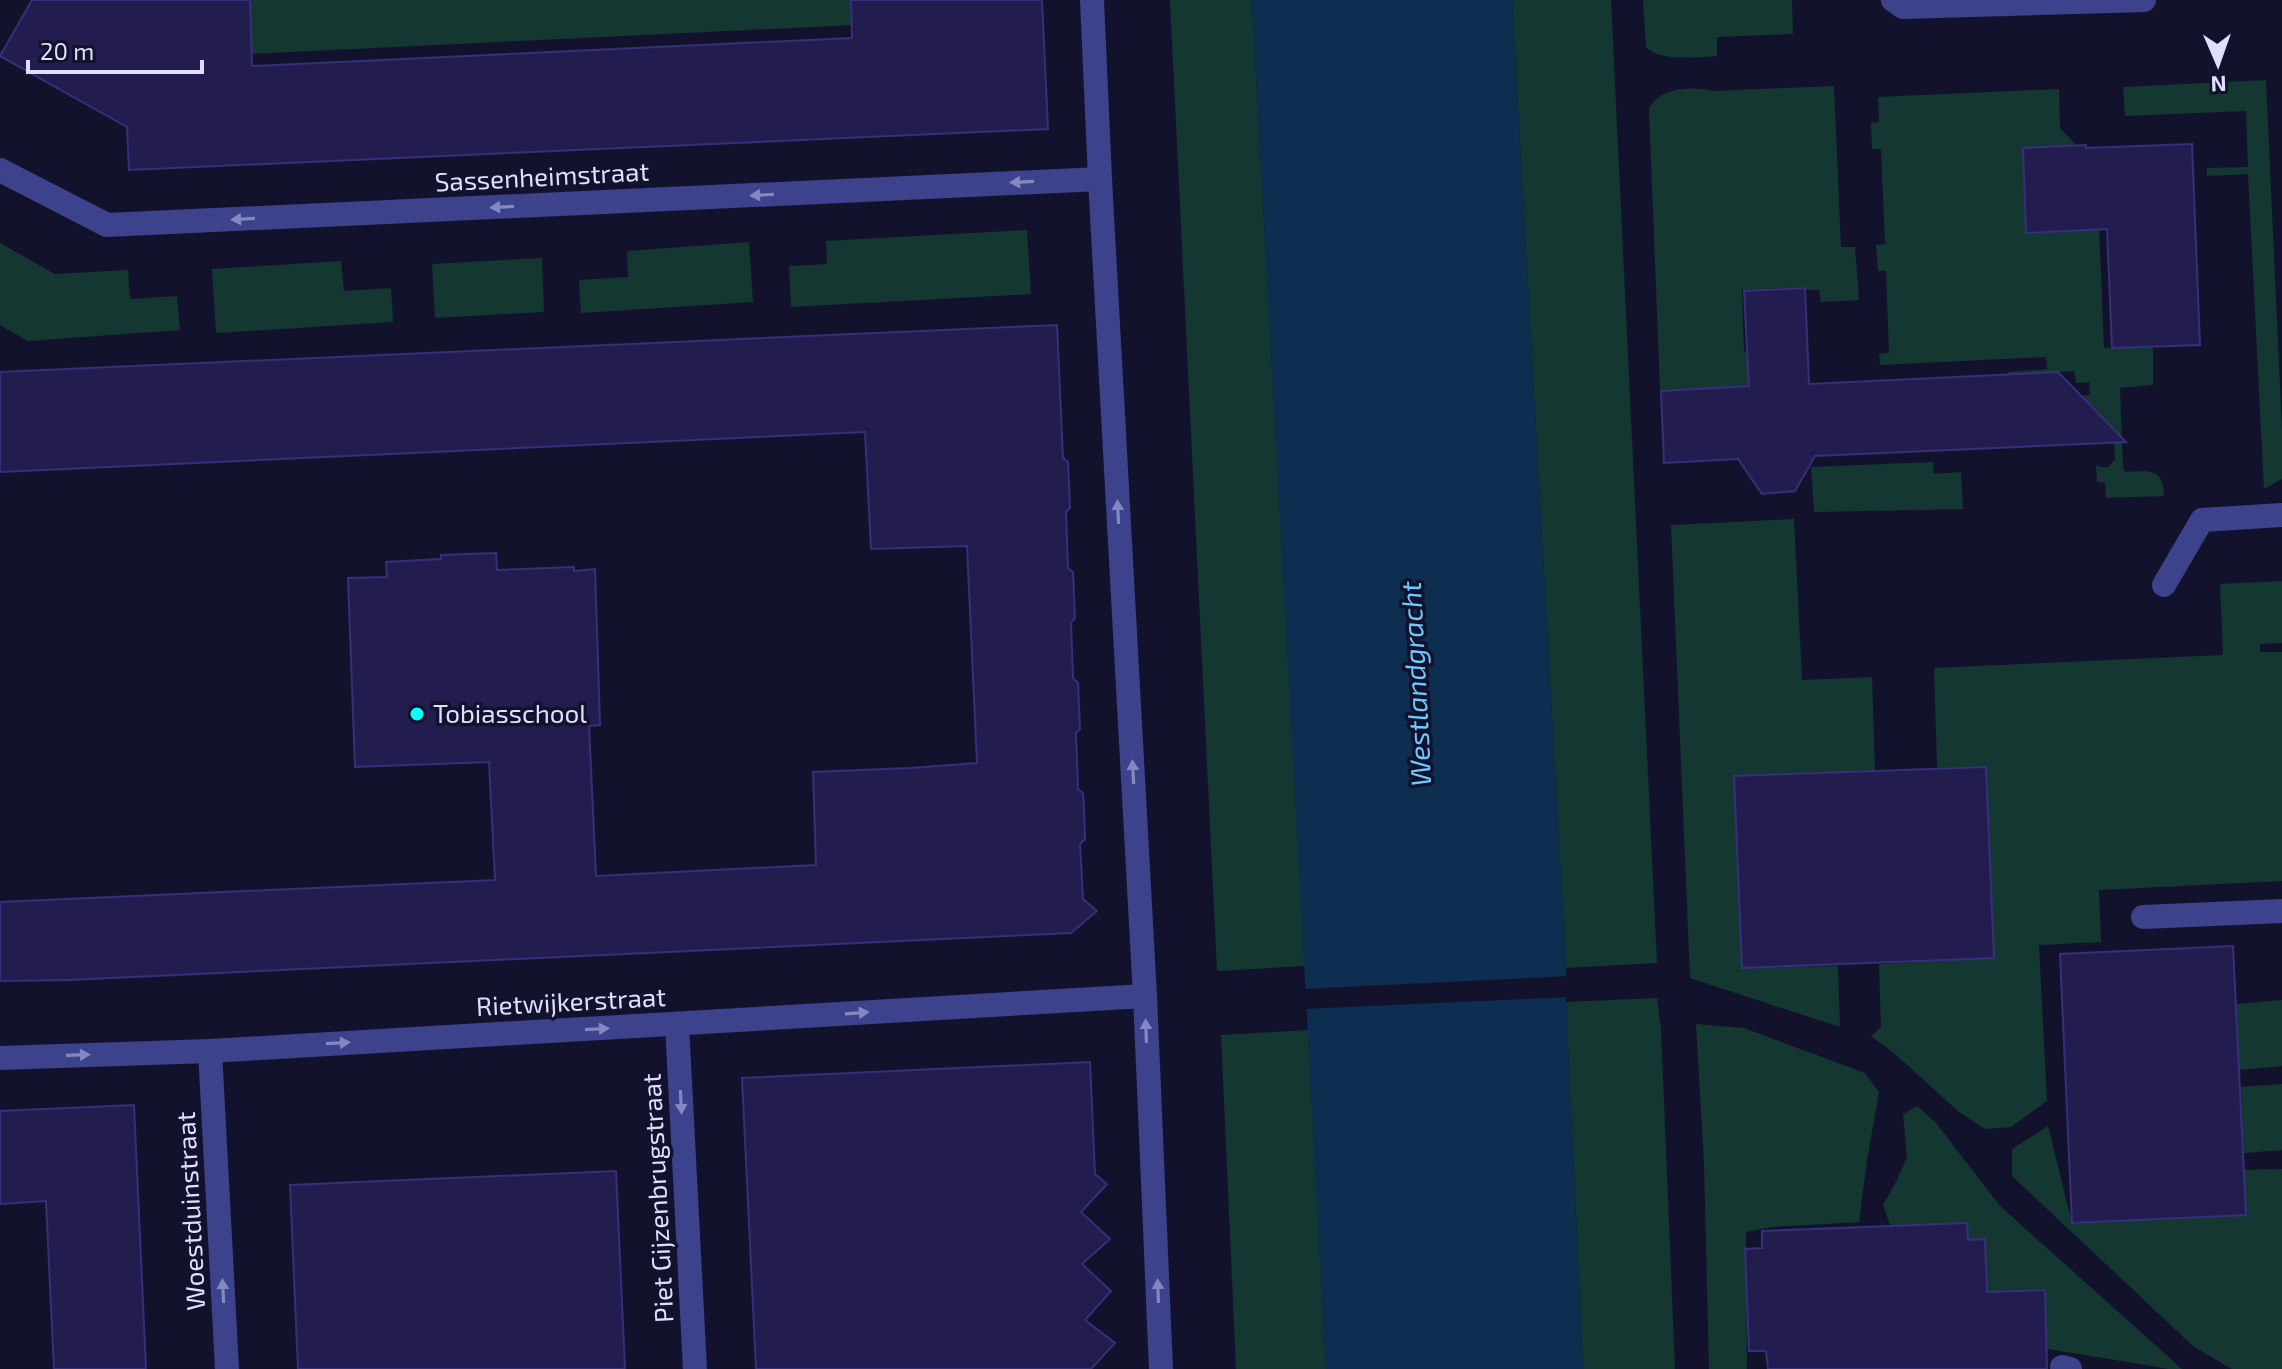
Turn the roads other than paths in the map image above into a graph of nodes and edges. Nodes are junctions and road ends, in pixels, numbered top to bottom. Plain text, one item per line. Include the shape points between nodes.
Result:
1 (1092, 0) edge
2 (2144, 0) edge
3 (1898, 4) edge
4 (0, 170) edge
5 (1100, 179) junction
6 (2282, 515) edge
7 (2164, 585) dead end
8 (2282, 911) edge
9 (2143, 917) dead end
10 (1145, 996) junction
11 (677, 1025) junction
12 (210, 1051) junction
13 (0, 1058) edge
14 (227, 1369) edge
15 (695, 1369) edge
16 (1161, 1369) edge

1 - 5 street
2 - 3 street
5 -> 4 street, Sassenheimstraat via 107,225
10 -> 5 street
6 - 7 street via 2202,520
8 - 9 street
11 -> 10 street, Rietwijkerstraat
16 -> 10 street
12 -> 11 street, Rietwijkerstraat
11 -> 15 street, Piet Gijzenbrugstraat
13 -> 12 street, Rietwijkerstraat
14 -> 12 street, Woestduinstraat

